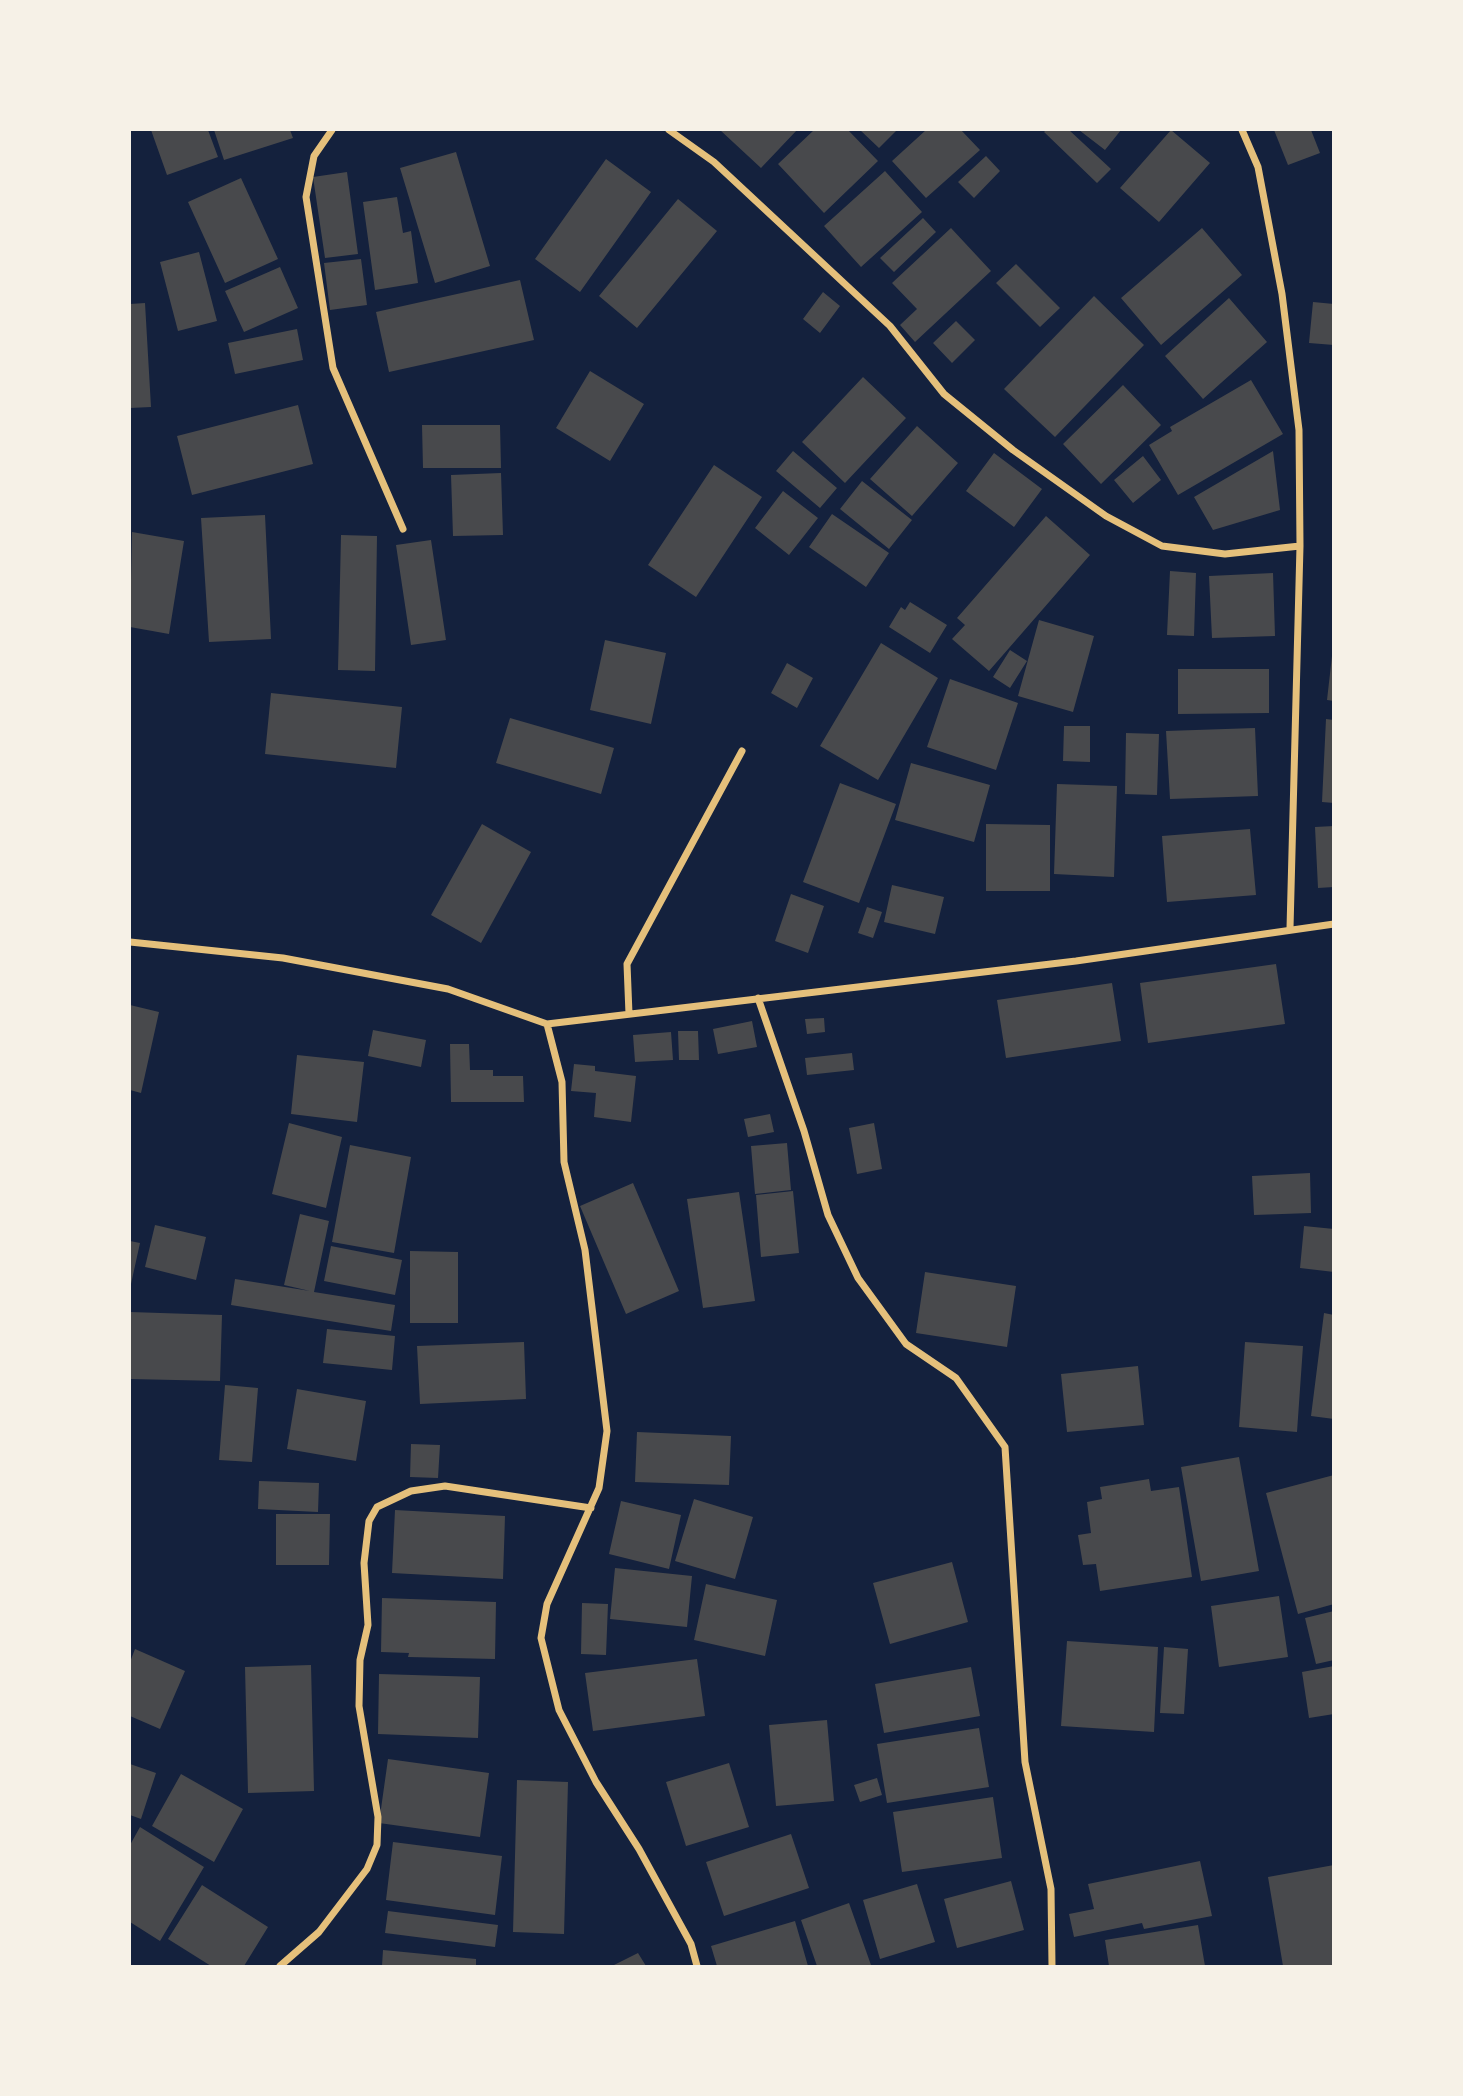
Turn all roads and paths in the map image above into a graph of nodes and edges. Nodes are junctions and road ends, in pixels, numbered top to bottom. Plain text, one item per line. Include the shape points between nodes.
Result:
1 (330, 130) edge
2 (669, 130) edge
3 (1242, 130) edge
4 (403, 529) dead end
5 (1300, 546) junction
6 (742, 751) dead end
7 (1334, 924) edge
8 (1290, 928) junction
9 (130, 942) edge
10 (758, 998) junction
11 (629, 1014) junction
12 (547, 1024) junction
13 (591, 1508) junction
14 (280, 1966) edge
15 (697, 1966) edge
16 (1052, 1966) edge

1 - 4 street via 314,156 306,197 333,368
2 - 5 street via 714,162 890,326 944,394 1106,516 1162,546 1226,554
3 - 5 street via 1258,167 1282,294 1299,430
5 - 8 street
6 - 11 street via 627,964
7 - 8 street
8 - 10 street via 1076,961
9 - 12 street via 283,958 448,989
10 - 11 street
10 - 16 street via 828,1215 858,1278 906,1344 956,1378 1005,1447 1025,1762 1051,1889
11 - 12 street
12 - 13 street via 562,1082 564,1162 585,1250 606,1419 599,1488
13 - 14 street via 444,1486 411,1491 377,1507 369,1521 364,1563 368,1625 360,1660 359,1706 377,1817 377,1845 367,1869 319,1931
13 - 15 street via 547,1604 541,1638 545,1665 559,1710 596,1783 691,1944

